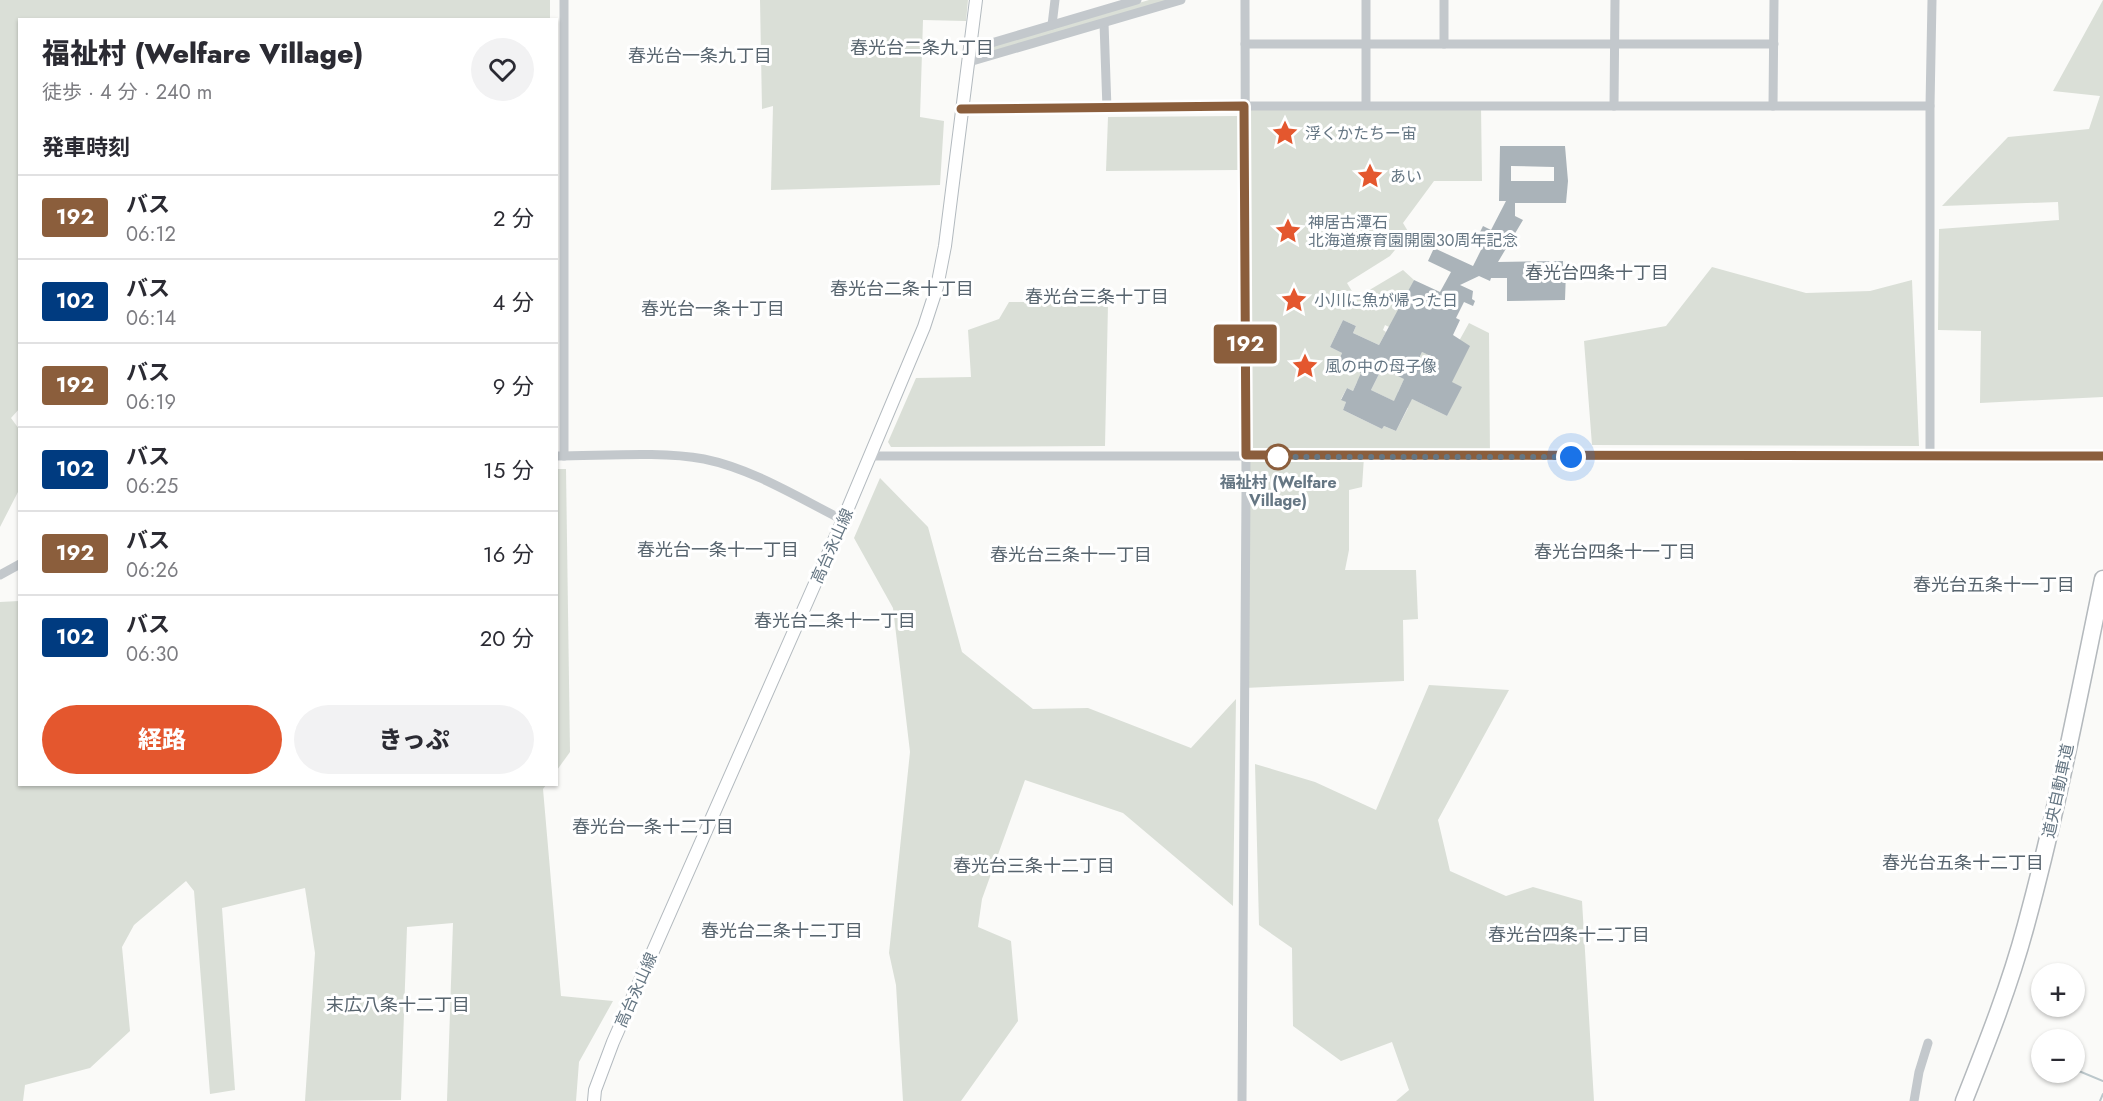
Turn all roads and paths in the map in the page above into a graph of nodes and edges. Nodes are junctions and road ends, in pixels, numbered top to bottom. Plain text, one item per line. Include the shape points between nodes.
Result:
1 (564, 0) edge
2 (976, 0) edge
3 (1055, 0) edge
4 (1137, 0) edge
5 (1181, 0) edge
6 (1245, 0) edge
7 (1366, 0) edge
8 (1444, 0) edge
9 (1615, 0) edge
10 (1774, 0) edge
11 (1932, 0) edge
12 (1104, 23) junction
13 (1052, 25) junction
14 (1245, 44) junction
15 (1365, 44) junction
16 (1444, 44) junction
17 (1774, 44) junction
18 (1615, 45) junction
19 (971, 49) junction
20 (969, 62) junction
21 (1366, 105) junction
22 (1244, 106) junction
23 (1614, 106) junction
24 (1773, 106) junction
25 (1930, 106) junction
26 (961, 109) junction
27 (1107, 109) junction
28 (1246, 455) junction
29 (1930, 455) junction
30 (560, 456) edge
31 (871, 456) junction
32 (2103, 456) edge
33 (843, 520) junction
34 (18, 565) edge
35 (0, 575) edge
36 (2103, 579) edge
37 (1928, 1043) dead end
38 (594, 1101) edge
39 (1242, 1101) edge
40 (1914, 1101) edge
41 (1964, 1101) edge

1 - 30 street
2 - 19 street, 高台永山線
3 - 13 street
4 - 13 street
5 - 12 street
6 - 14 street
7 - 15 street
8 - 16 street
9 - 18 street
10 - 17 street
11 - 25 street
12 - 20 street
12 - 27 street
13 - 19 street
14 - 15 street
14 - 22 street
15 - 16 street
15 - 21 street
16 - 18 street
17 - 18 street
17 - 24 street
18 - 23 street
19 - 20 street, 高台永山線
20 - 26 street, 高台永山線
21 - 22 street
21 - 23 street
22 - 27 street
22 - 28 street
23 - 24 street
24 - 25 street
25 - 29 street
26 - 27 street
26 - 31 street, 高台永山線 via 937,287
28 - 29 street
28 - 31 street
28 - 39 street
29 - 32 street
30 - 33 street via 704,459 744,471
31 - 33 street, 高台永山線
33 - 38 street, 高台永山線 via 613,1042
34 - 35 street
36 - 41 highway, 道央自動車道 via 2026,926
37 - 40 street

